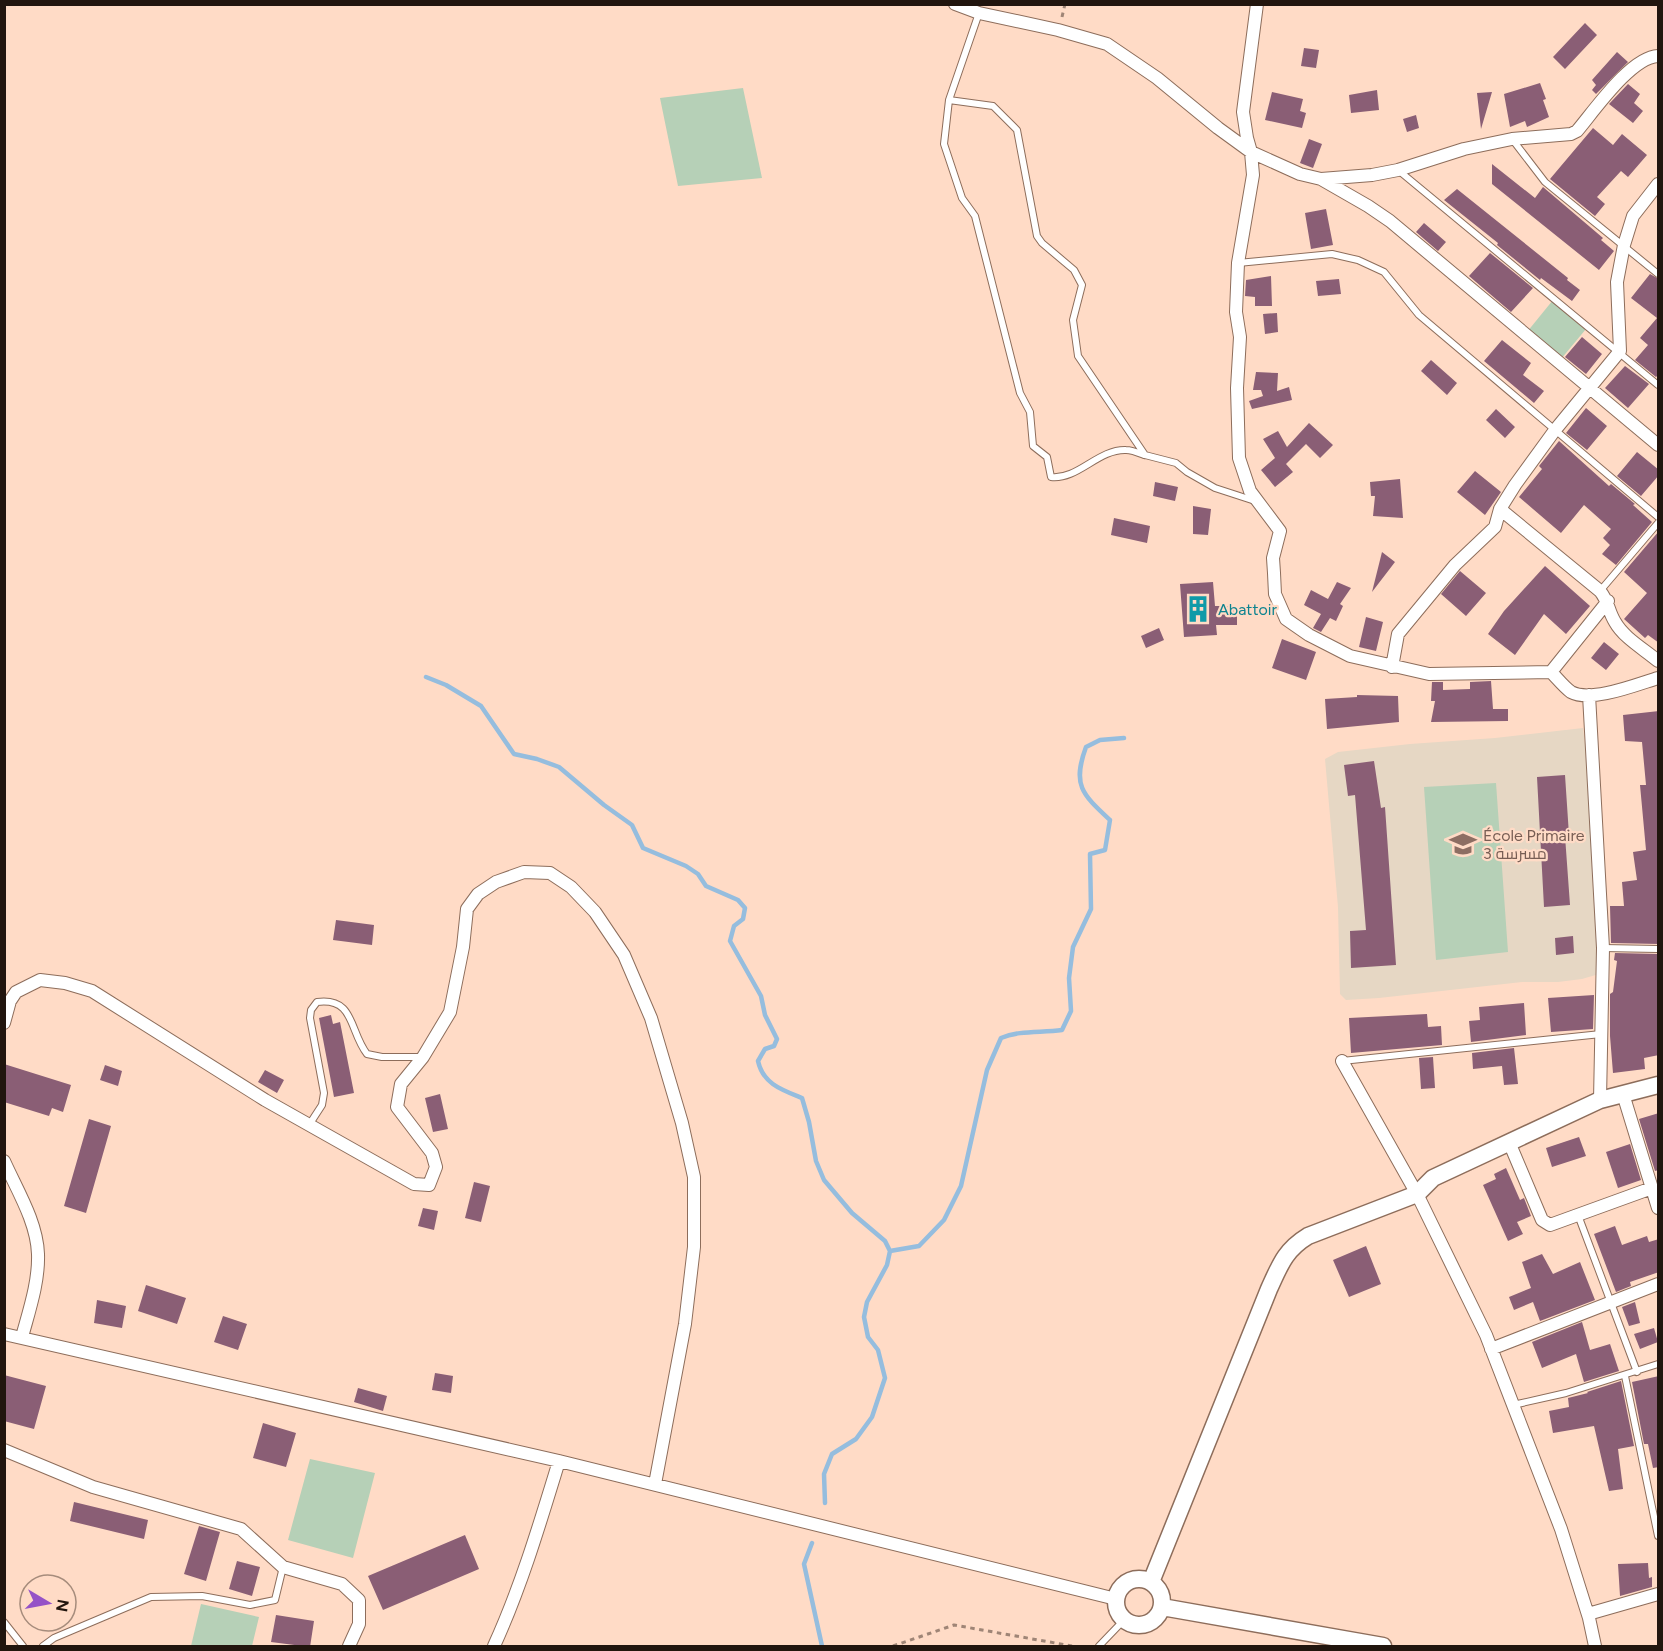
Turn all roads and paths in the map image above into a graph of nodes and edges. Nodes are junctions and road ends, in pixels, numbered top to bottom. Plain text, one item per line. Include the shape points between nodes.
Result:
1 (955, 4) edge
2 (1257, 4) edge
3 (978, 13) junction
4 (1659, 56) edge
5 (949, 100) junction
6 (1512, 139) junction
7 (1251, 152) junction
8 (1398, 170) junction
9 (1321, 179) junction
10 (1659, 184) edge
11 (1624, 245) junction
12 (1238, 263) junction
13 (1659, 274) edge
14 (1620, 351) junction
15 (1659, 385) edge
16 (1589, 388) junction
17 (1555, 430) junction
18 (1659, 445) edge
19 (1145, 455) junction
20 (1256, 501) junction
21 (1500, 509) junction
22 (1659, 517) edge
23 (1659, 523) edge
24 (1604, 596) junction
25 (1659, 661) edge
26 (1392, 666) junction
27 (1551, 672) junction
28 (1659, 678) edge
29 (1589, 695) junction
30 (1603, 948) junction
31 (1659, 949) edge
32 (4, 1023) edge
33 (1601, 1034) junction
34 (423, 1057) junction
35 (1342, 1061) joint
36 (1659, 1085) edge
37 (1623, 1094) junction
38 (1600, 1100) junction
39 (309, 1125) junction
40 (1509, 1142) junction
41 (4, 1161) edge
42 (1652, 1188) junction
43 (1417, 1194) junction
44 (1659, 1208) edge
45 (1578, 1215) junction
46 (1659, 1284) edge
47 (1610, 1301) junction
48 (4, 1334) edge
49 (22, 1337) junction
50 (1491, 1349) junction
51 (1659, 1364) edge
52 (1636, 1372) junction
53 (1624, 1376) junction
54 (1513, 1405) junction
55 (4, 1450) edge
56 (559, 1461) junction
57 (655, 1484) junction
58 (1659, 1536) edge
59 (283, 1567) junction
60 (1151, 1582) junction
61 (1659, 1594) edge
62 (1116, 1599) junction
63 (1162, 1607) junction
64 (1588, 1614) junction
65 (1124, 1620) junction
66 (4, 1622) edge
67 (23, 1647) edge
68 (43, 1647) edge
69 (349, 1647) edge
70 (494, 1647) edge
71 (893, 1647) edge
72 (1072, 1647) edge
73 (1099, 1647) edge
74 (1383, 1647) edge
75 (1595, 1647) edge

1 - 3 street
2 - 7 street via 1243,112
3 - 5 lane
3 - 7 street via 1107,44
4 - 6 street via 1646,58 1627,73 1571,134
5 - 19 lane via 993,106 1017,130 1037,236 1074,270 1082,285 1072,321 1078,356
5 - 19 lane via 944,144 962,198 975,216 1020,393 1030,412 1033,446 1047,457 1051,477 1061,478 1107,454 1125,450
6 - 8 street
6 - 11 lane via 1545,182
7 - 9 street
7 - 12 street via 1253,175
8 - 9 street
8 - 14 lane
9 - 16 street via 1389,221
10 - 11 street via 1633,216
11 - 13 lane
11 - 14 street via 1617,282
12 - 17 lane via 1332,254 1384,272 1419,315
12 - 20 street via 1239,458
14 - 15 lane
14 - 16 street
16 - 17 street
16 - 18 street
17 - 21 street
17 - 22 lane
19 - 20 lane via 1176,463 1215,488
20 - 26 street via 1280,531 1274,558 1275,594 1286,619 1350,656
21 - 24 street
21 - 26 street via 1495,527 1455,565 1398,634
23 - 24 lane
24 - 25 street via 1620,630
24 - 27 street
26 - 27 street via 1429,674
27 - 29 street via 1572,692
28 - 29 street
29 - 30 street
30 - 31 lane
30 - 33 street
32 - 39 street via 16,992 40,980 92,991
33 - 35 lane
33 - 38 street
34 - 39 lane via 367,1054 346,1011 337,1003 317,1002 310,1018 324,1093 322,1105
34 - 39 street via 401,1084 397,1107 432,1153 436,1167 429,1185 414,1184
34 - 57 street via 450,1012 467,909 478,894 496,882 524,872 550,873 571,887 595,912 624,955 651,1018 694,1177 694,1247 685,1324
35 - 43 street
36 - 37 street
37 - 38 street
37 - 42 street
38 - 40 street
40 - 43 street via 1433,1178
40 - 45 street via 1542,1220 1550,1225
41 - 49 street via 32,1225 38,1253 36,1281
42 - 44 street
42 - 45 street
43 - 50 street
43 - 60 street via 1308,1236 1283,1257
45 - 47 lane
46 - 47 street
47 - 50 street
47 - 52 lane
48 - 49 street
49 - 56 street
50 - 54 street
51 - 52 lane
52 - 53 lane
53 - 54 lane
53 - 58 lane
54 - 64 street via 1561,1529
55 - 59 street via 93,1487 241,1529
56 - 57 street
56 - 70 street
57 - 62 street
59 - 68 lane via 275,1600 250,1605 202,1596 151,1597 54,1638
59 - 69 street via 342,1584 359,1600 359,1624
60 - 62 street via 1129,1581
60 - 63 street via 1161,1593
61 - 64 street
62 - 65 street
63 - 65 street via 1153,1621 1146,1624
63 - 74 street
64 - 75 street
65 - 73 lane
66 - 67 lane
71 - 72 path via 954,1625

